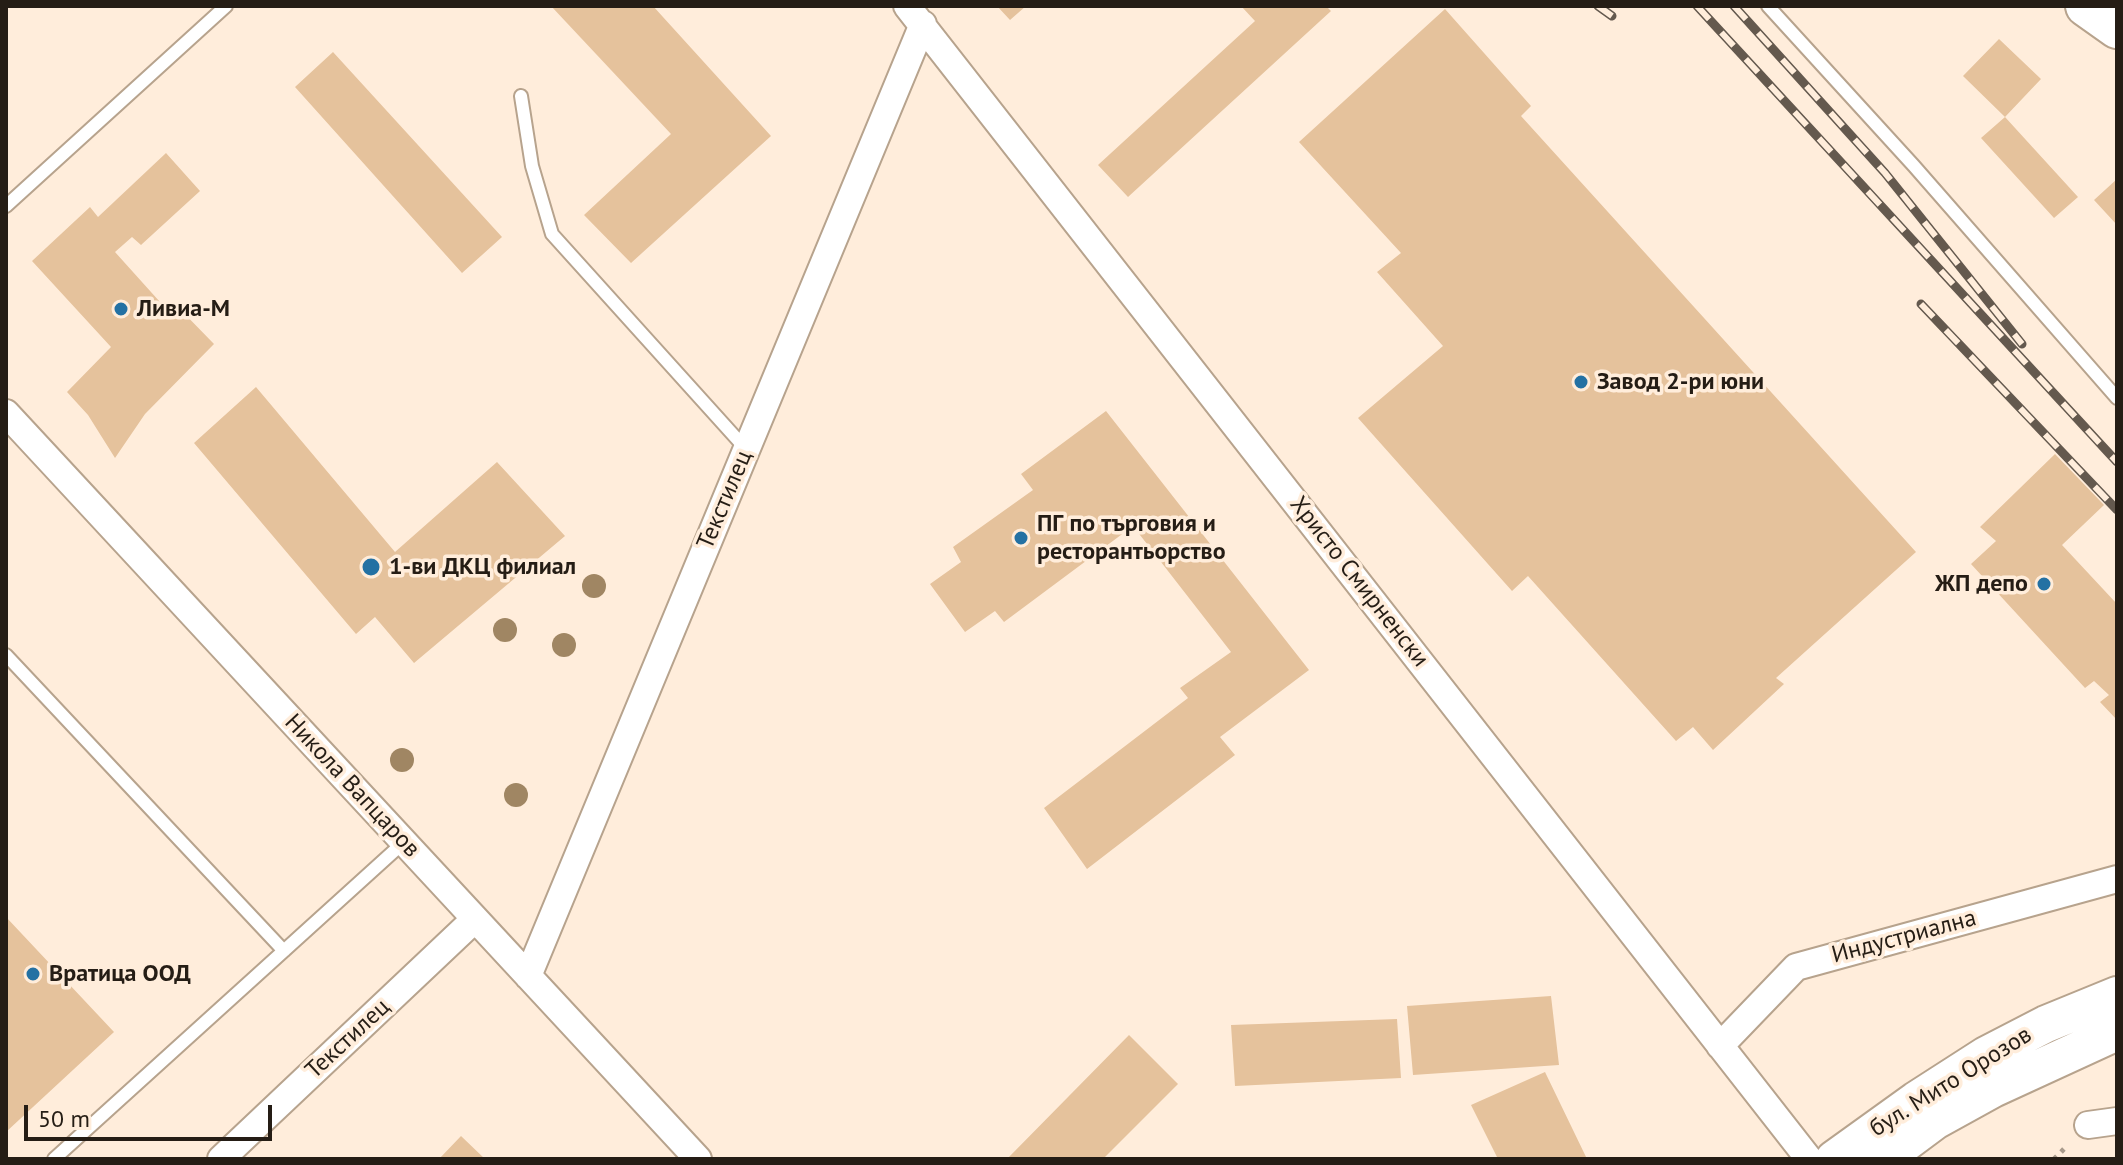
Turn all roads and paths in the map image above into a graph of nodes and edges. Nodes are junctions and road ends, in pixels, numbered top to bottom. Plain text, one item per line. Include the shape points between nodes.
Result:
1 (226, 6) edge
2 (1768, 6) edge
3 (2086, 6) edge
4 (2101, 6) edge
5 (915, 15) edge
6 (2117, 26) edge
7 (521, 96) dead end
8 (6, 206) edge
9 (2117, 398) edge
10 (6, 413) edge
11 (746, 449) junction
12 (6, 655) edge
13 (404, 842) junction
14 (2117, 879) edge
15 (475, 919) junction
16 (284, 951) junction
17 (528, 976) junction
18 (2117, 995) edge
19 (2117, 1032) edge
20 (1720, 1046) junction
21 (2117, 1121) edge
22 (2088, 1125) dead end
23 (54, 1159) edge
24 (221, 1159) edge
25 (698, 1159) edge
26 (1809, 1159) edge
27 (1834, 1159) edge
28 (1884, 1159) edge

1 - 8 lane
2 - 9 lane
3 - 6 main road
4 - 6 main road
5 - 11 street, Текстилец
5 - 20 street, Христо Смирненски
7 - 11 lane via 532,166 552,234
10 - 13 street, Никола Вапцаров
11 - 17 street, Текстилец
12 - 16 lane
13 - 15 street, Никола Вапцаров
13 - 16 lane
14 - 20 street, Индустриална via 1796,967
15 - 17 street, Никола Вапцаров
15 - 24 street, Текстилец
16 - 23 lane
17 - 25 street, Никола Вапцаров
18 - 27 main road, бул. Мито Орозов via 1986,1055
19 - 28 main road, бул. Мито Орозов via 1993,1089 1935,1121
20 - 26 street, Христо Смирненски
21 - 22 street

